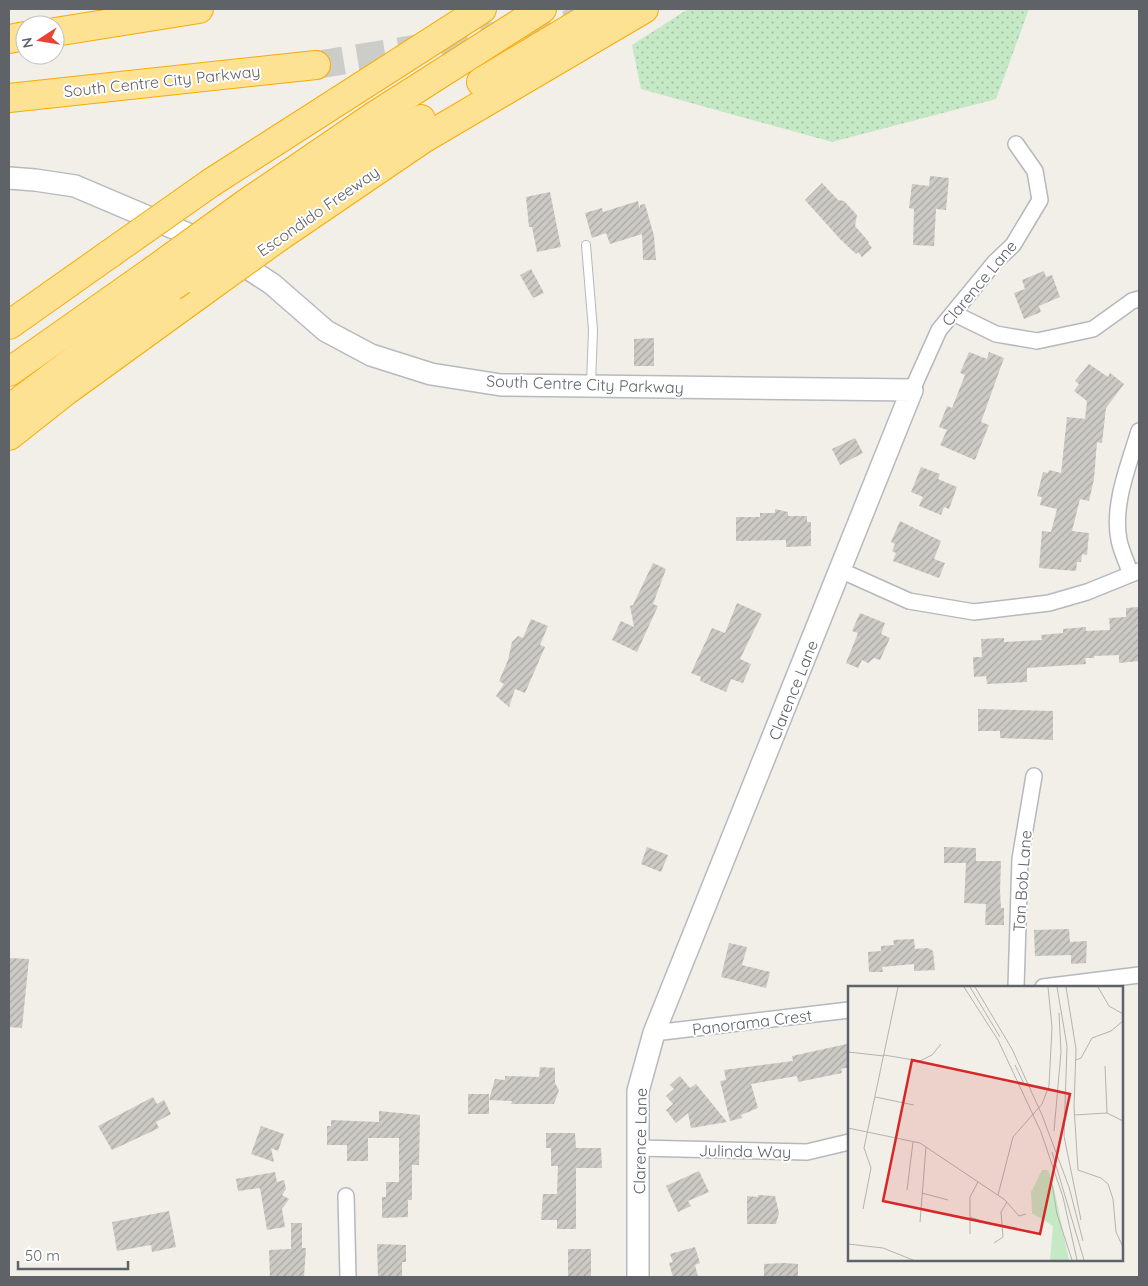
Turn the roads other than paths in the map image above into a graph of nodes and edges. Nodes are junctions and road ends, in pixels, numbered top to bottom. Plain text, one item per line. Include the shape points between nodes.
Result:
1 (199, 9) edge
2 (482, 9) edge
3 (542, 9) edge
4 (603, 9) edge
5 (644, 9) edge
6 (65, 30) edge
7 (316, 65) tunnel mouth
8 (9, 98) edge
9 (1016, 144) dead end
10 (9, 178) edge
11 (271, 231) junction
12 (586, 244) dead end
13 (162, 280) junction
14 (1139, 299) edge
15 (953, 313) junction
16 (9, 325) edge
17 (9, 372) edge
18 (591, 386) junction
19 (912, 390) junction
20 (9, 409) edge
21 (1139, 431) edge
22 (9, 436) edge
23 (840, 570) junction
24 (1135, 572) edge
25 (1034, 776) dead end
26 (1139, 975) edge
27 (1016, 986) edge
28 (1051, 986) edge
29 (848, 1010) edge
30 (654, 1033) junction
31 (848, 1142) edge
32 (639, 1148) junction
33 (346, 1196) dead end
34 (348, 1277) edge
35 (638, 1277) edge

1 - 6 highway
2 - 16 highway, bridge via 212,182
3 - 13 highway, bridge via 374,116 245,204
4 - 11 highway via 349,163
5 - 11 highway, Escondido Freeway
7 - 8 highway, South Centre City Parkway
9 - 15 street, Clarence Lane via 1035,171 1040,200 1013,245
10 - 18 street, South Centre City Parkway via 75,186 209,243 272,284 326,331 371,355 431,374 501,385
11 - 13 highway, bridge
11 - 22 highway, Escondido Freeway, bridge via 204,291
12 - 18 lane via 594,330
13 - 17 highway
13 - 20 highway
14 - 15 street via 1093,329 1037,341 996,334
15 - 19 street, Clarence Lane via 939,330
18 - 19 street, South Centre City Parkway
19 - 23 street, Clarence Lane
21 - 24 street via 1118,514 1119,540
23 - 24 street via 909,602 974,612 1049,603 1087,592
23 - 30 street, Clarence Lane
25 - 27 street, Tan Bob Lane via 1020,859
26 - 28 street
29 - 30 street, Panorama Crest
30 - 32 street, Clarence Lane via 638,1091
31 - 32 street, Julinda Way via 807,1152
32 - 35 street, Clarence Lane
33 - 34 street

